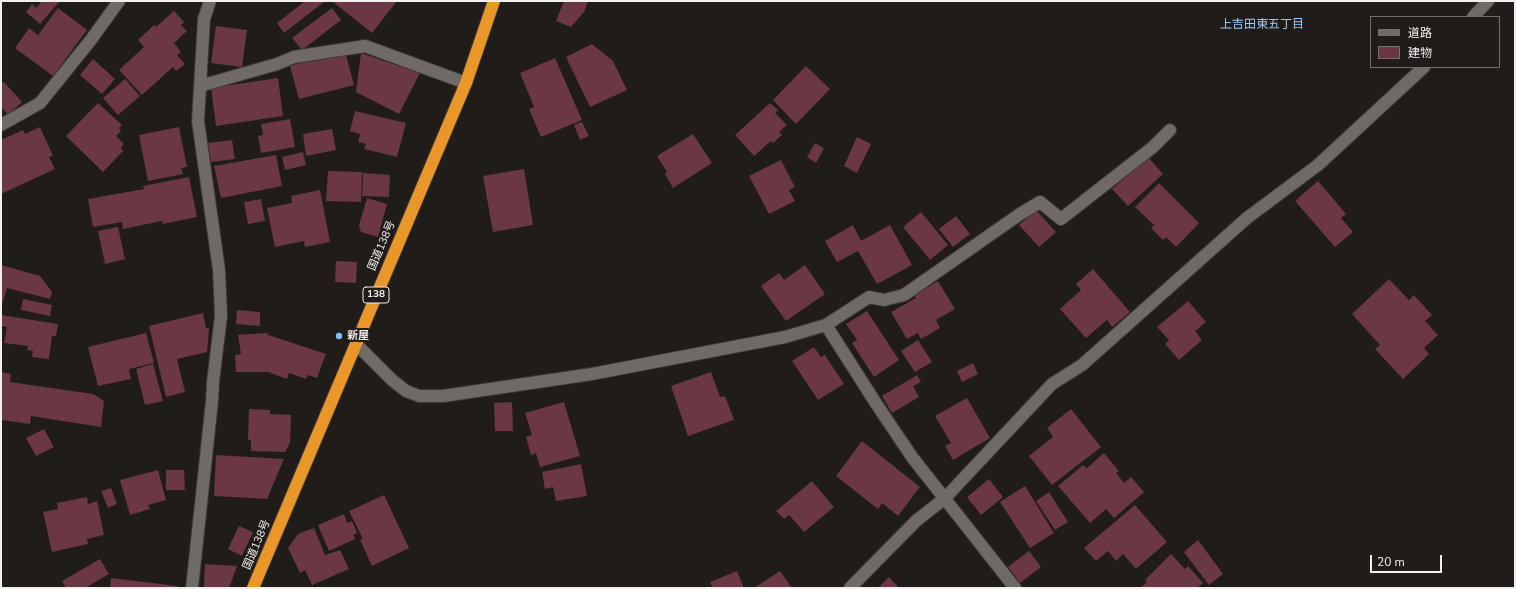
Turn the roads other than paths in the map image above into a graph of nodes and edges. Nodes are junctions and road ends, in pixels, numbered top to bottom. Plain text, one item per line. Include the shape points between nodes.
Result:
1 (119, 1) edge
2 (210, 1) edge
3 (494, 1) edge
4 (1488, 1) edge
5 (1474, 16) edge
6 (1423, 68) edge
7 (466, 83) junction
8 (200, 86) junction
9 (1, 126) edge
10 (1170, 130) dead end
11 (826, 325) junction
12 (356, 344) junction
13 (945, 498) junction
14 (192, 588) edge
15 (254, 588) edge
16 (850, 588) edge
17 (1015, 588) edge

1 - 9 street via 40,103
2 - 8 street via 204,19
3 - 7 highway, 国道138号 / 138
4 - 5 street
6 - 13 street via 1318,165 1247,218 1082,365 1052,384
7 - 8 street via 365,46 294,57
7 - 12 highway, 国道138号 / 138
8 - 14 street via 198,121 219,270 221,316
10 - 11 street via 1153,147 1061,219 1040,202 904,295 884,300 869,297
11 - 12 street via 785,337 600,373 443,396 419,396 406,391
11 - 13 street via 912,457
12 - 15 highway, 国道138号 / 138
13 - 16 street via 916,521
13 - 17 street

